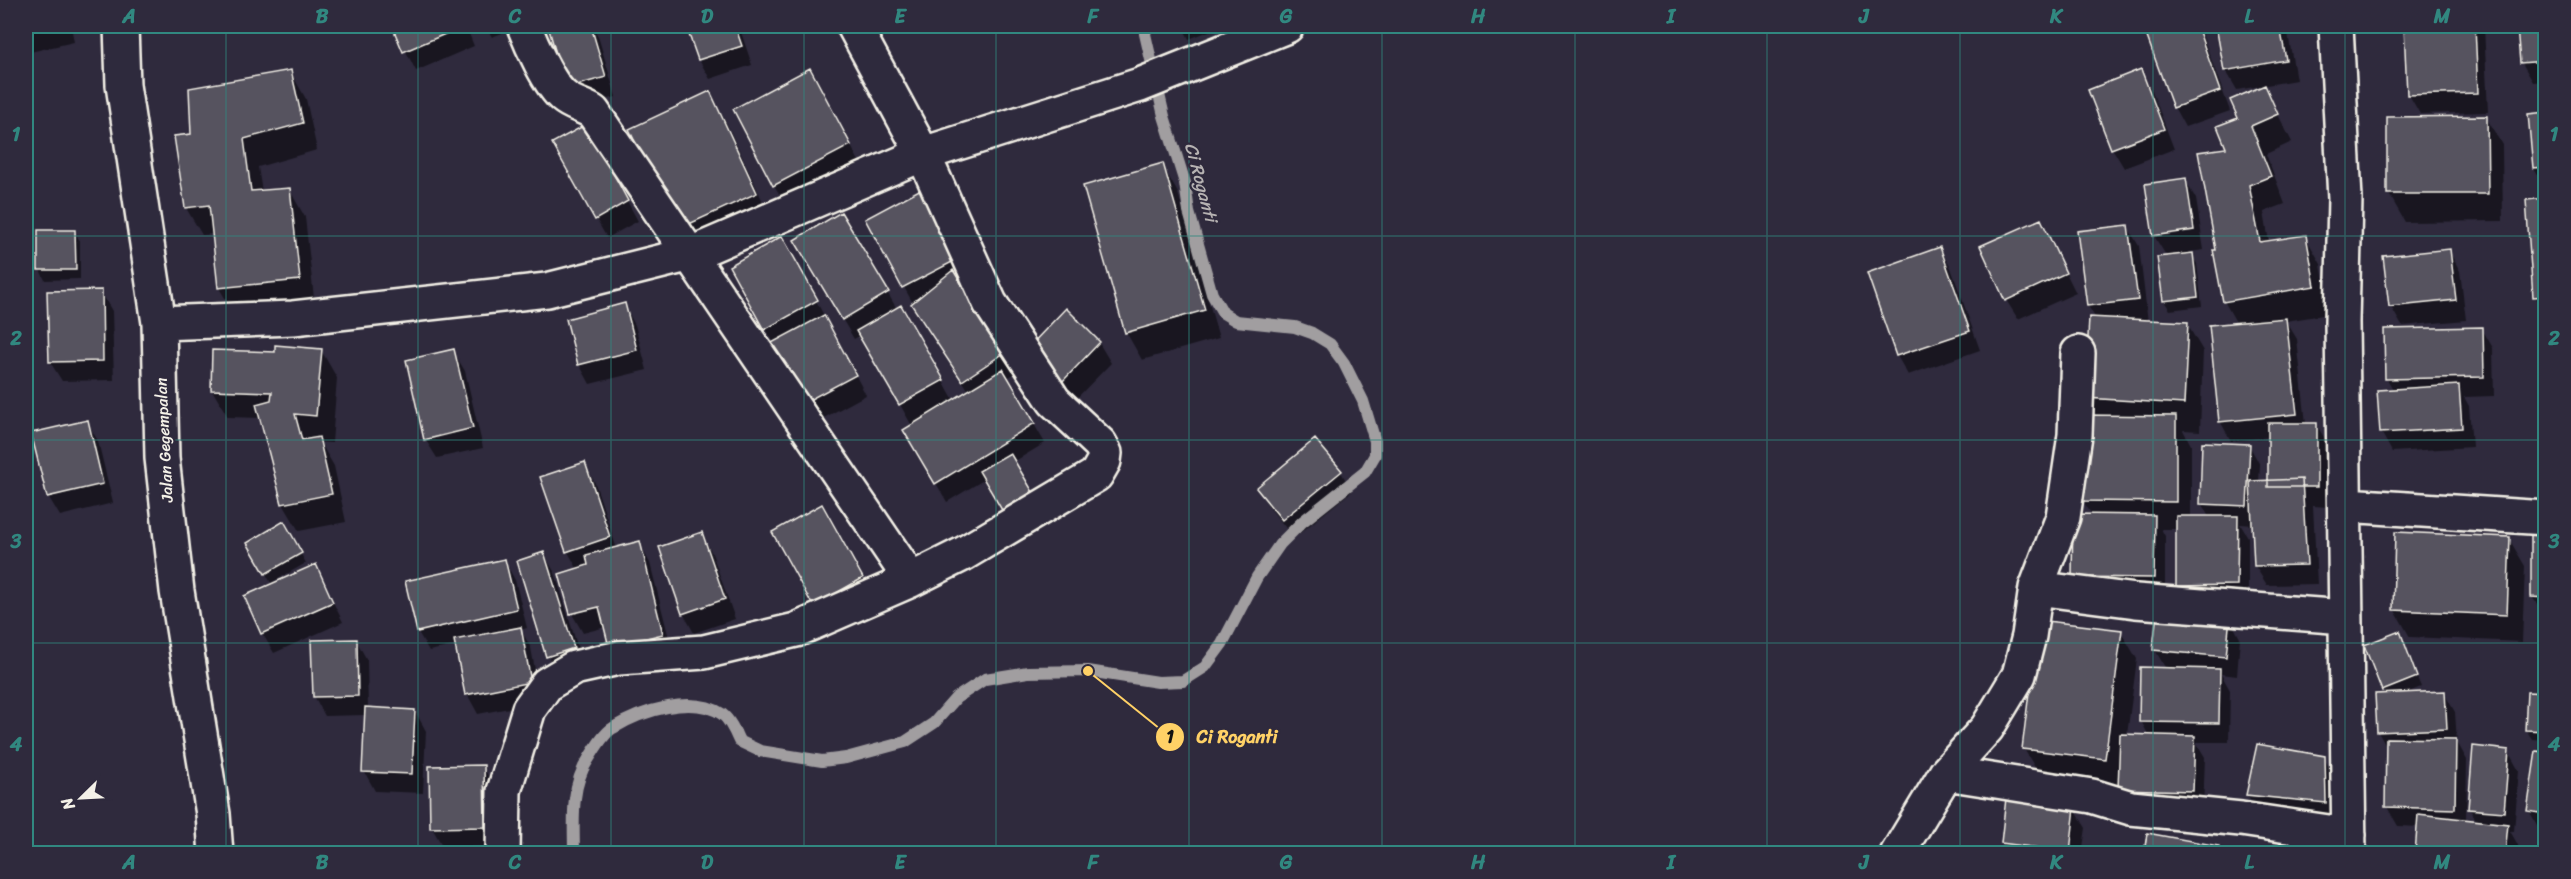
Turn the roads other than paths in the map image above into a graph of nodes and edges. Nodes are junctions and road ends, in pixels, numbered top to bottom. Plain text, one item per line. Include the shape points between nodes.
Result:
1 (121, 26) edge
2 (524, 26) edge
3 (854, 26) edge
4 (1287, 26) edge
5 (2336, 26) edge
6 (923, 154) junction
7 (691, 254) junction
8 (159, 323) junction
9 (2078, 353) dead end
10 (2345, 505) junction
11 (2546, 518) edge
12 (911, 580) junction
13 (2036, 588) junction
14 (2345, 617) junction
15 (1946, 773) junction
16 (2349, 844) edge
17 (216, 854) edge
18 (503, 854) edge
19 (1897, 854) edge

1 - 8 street, Jalan Gegempalan via 123,85
2 - 7 street via 557,91 593,112
3 - 6 street
4 - 6 street via 1155,78
5 - 10 street via 2345,199
6 - 7 street
6 - 12 street via 990,303 1054,400 1105,453 1096,475 963,554
7 - 8 street via 547,290 293,318
7 - 12 street
8 - 17 street, Jalan Gegempalan via 162,458 177,591
9 - 13 street via 2074,435 2063,517
10 - 11 street
10 - 14 street
12 - 18 street via 796,630 704,652 619,658 574,668 547,684 529,709 504,792
13 - 14 street via 2136,601
13 - 15 street via 2019,675 1987,728
14 - 16 street
15 - 16 street via 2092,796 2131,808 2241,819
15 - 19 street

